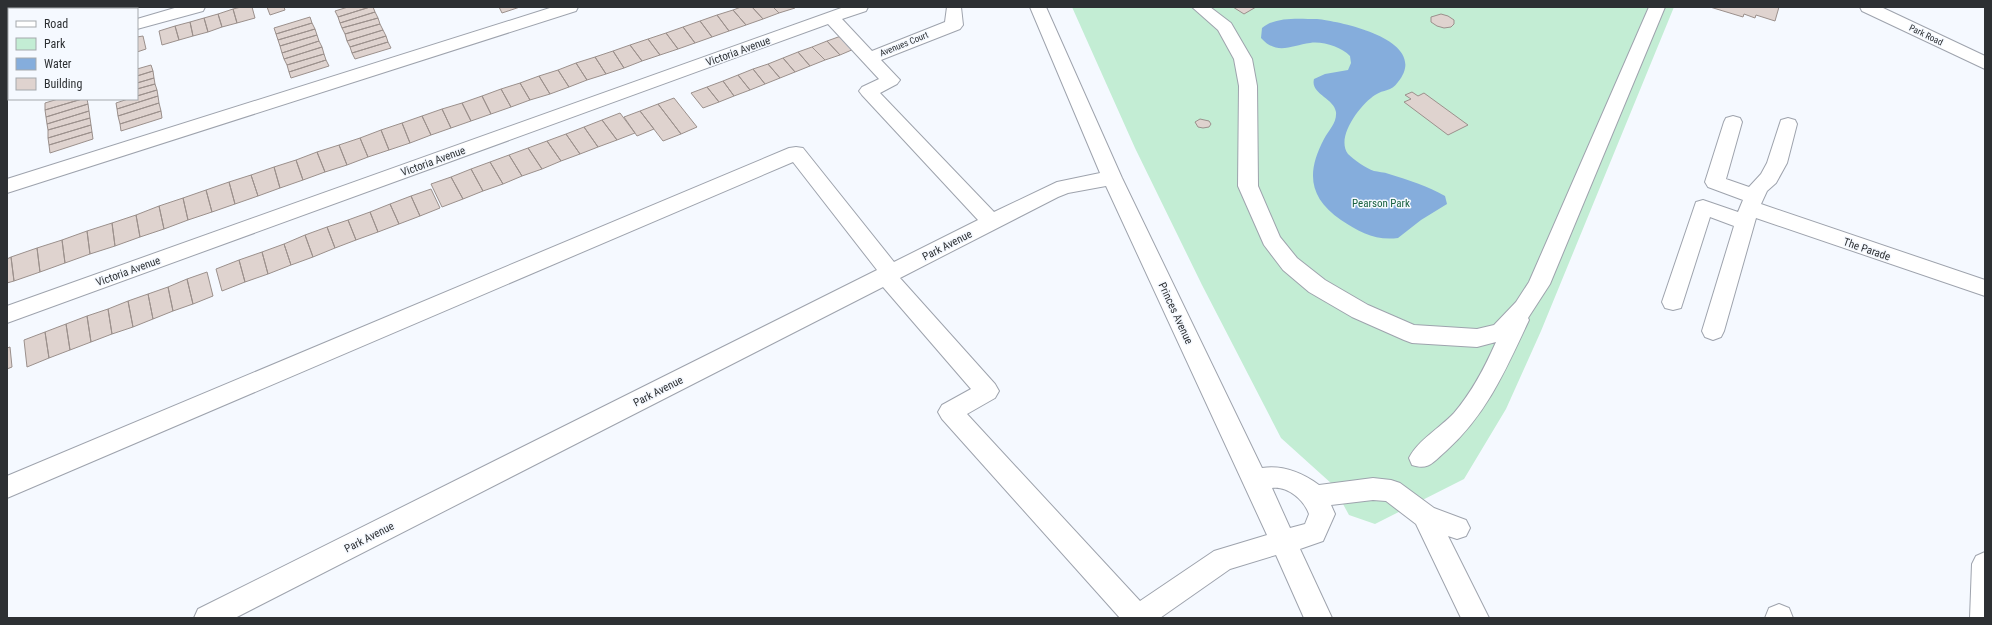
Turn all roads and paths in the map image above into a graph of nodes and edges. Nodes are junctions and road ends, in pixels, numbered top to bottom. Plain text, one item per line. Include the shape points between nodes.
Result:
1 (197, 7) edge
2 (570, 7) edge
3 (860, 7) edge
4 (1038, 7) edge
5 (1200, 7) edge
6 (1657, 7) edge
7 (1868, 7) edge
8 (954, 9) dead end
9 (831, 17) junction
10 (138, 24) edge
11 (869, 58) junction
12 (1985, 63) edge
13 (1733, 122) dead end
14 (1788, 124) dead end
15 (1112, 178) junction
16 (7, 186) edge
17 (1749, 209) junction
18 (992, 222) junction
19 (888, 274) junction
20 (1985, 288) edge
21 (1673, 302) dead end
22 (1524, 308) junction
23 (7, 315) edge
24 (1713, 331) dead end
25 (1421, 458) dead end
26 (1255, 480) junction
27 (7, 487) edge
28 (1315, 496) junction
29 (1425, 516) junction
30 (1457, 528) dead end
31 (1282, 541) junction
32 (1985, 564) edge
33 (208, 618) edge
34 (1138, 618) edge
35 (1318, 618) edge
36 (1475, 618) edge
37 (1984, 618) edge

1 - 10 street
2 - 16 street
3 - 9 street, Victoria Avenue
4 - 15 street, Princes Avenue
5 - 22 street via 1225,27 1243,59 1248,86 1248,186 1271,240 1290,264 1317,286 1360,311 1412,334 1478,338 1501,332
6 - 22 street via 1538,284
7 - 12 street, Park Road
8 - 11 street, Avenues Court via 954,25
9 - 11 street, Avenues Court
9 - 23 street, Victoria Avenue
11 - 18 street via 890,80 868,91
13 - 17 street via 1715,182
14 - 17 street via 1777,163
15 - 18 street, Park Avenue via 1064,187
15 - 26 street, Princes Avenue
17 - 20 street, The Parade
17 - 21 street via 1703,207
17 - 24 street
18 - 19 street, Park Avenue
19 - 27 street via 796,153
19 - 33 street, Park Avenue
19 - 34 street via 987,391 950,412
22 - 25 street via 1494,370 1473,406 1458,425
26 - 28 street via 1277,477 1298,484
26 - 31 street, Princes Avenue
28 - 29 street via 1373,489 1391,491
28 - 31 street via 1322,514 1314,533
29 - 30 street
29 - 36 street
31 - 34 street via 1223,559
31 - 35 street, Princes Avenue
32 - 37 street

